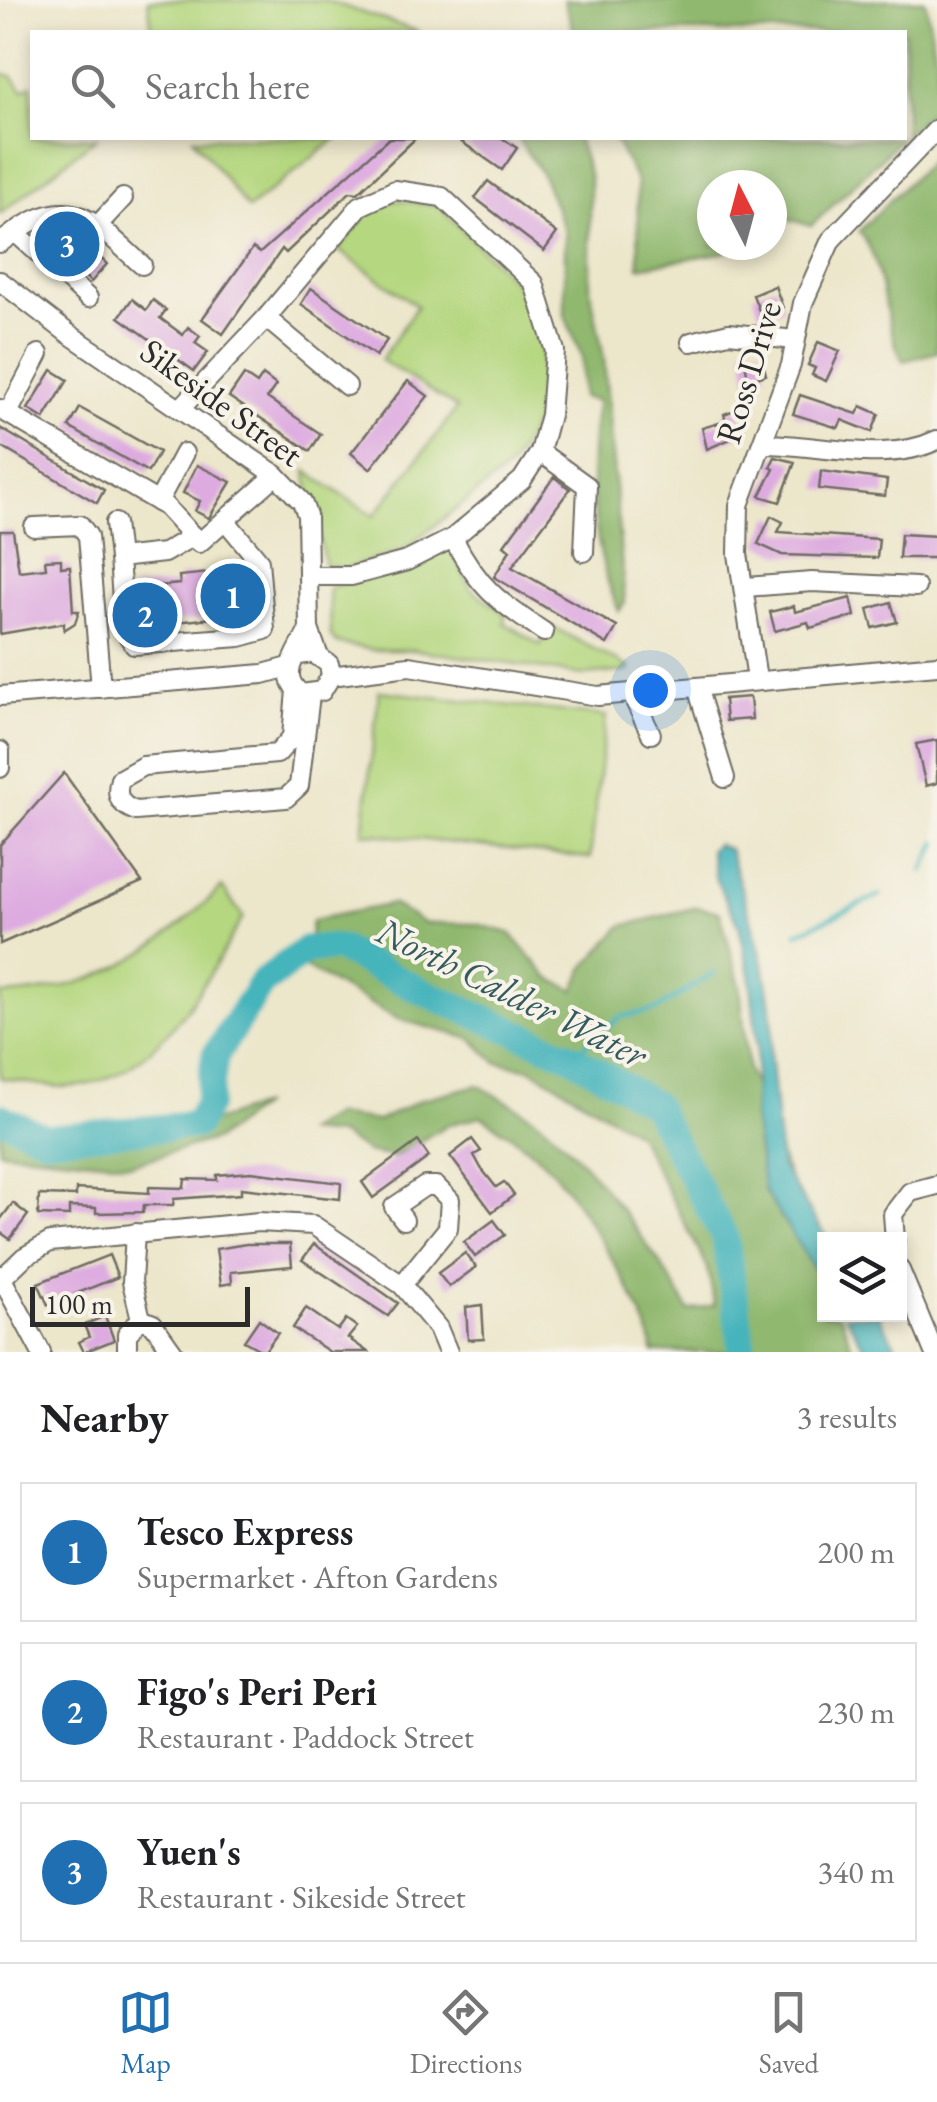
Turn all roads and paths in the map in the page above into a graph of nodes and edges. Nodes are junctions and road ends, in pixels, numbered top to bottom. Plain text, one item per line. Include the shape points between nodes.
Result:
1 (937, 129) edge
2 (123, 198) dead end
3 (98, 225) junction
4 (8, 238) edge
5 (142, 265) dead end
6 (0, 281) edge
7 (88, 298) dead end
8 (266, 318) junction
9 (795, 340) junction
10 (690, 342) dead end
11 (38, 354) dead end
12 (347, 386) dead end
13 (180, 409) junction
14 (4, 412) edge
15 (937, 440) edge
16 (763, 444) junction
17 (540, 452) junction
18 (184, 453) dead end
19 (276, 474) junction
20 (158, 502) junction
21 (225, 520) junction
22 (115, 522) dead end
23 (192, 536) junction
24 (453, 538) junction
25 (51, 549) dead end
26 (584, 552) dead end
27 (118, 558) junction
28 (308, 576) junction
29 (746, 587) junction
30 (916, 587) dead end
31 (309, 628) junction
32 (544, 632) dead end
33 (326, 665) junction
34 (937, 665) edge
35 (297, 678) junction
36 (757, 679) junction
37 (101, 688) junction
38 (688, 689) junction
39 (632, 695) junction
40 (0, 696) edge
41 (651, 734) dead end
42 (0, 750) edge
43 (277, 754) junction
44 (304, 760) junction
45 (0, 768) edge
46 (724, 778) dead end
47 (937, 1185) edge
48 (404, 1220) dead end
49 (895, 1232) edge
50 (135, 1234) junction
51 (1, 1277) edge
52 (402, 1285) junction
53 (907, 1287) edge
54 (141, 1320) junction
55 (40, 1352) edge
56 (127, 1352) edge
57 (173, 1352) edge
58 (448, 1352) edge
59 (934, 1352) edge

1 - 9 street, Ross Drive via 831,240
2 - 3 street
3 - 4 street via 52,212
3 - 5 street
4 - 7 street
6 - 13 street, Sikeside Street
8 - 12 street
8 - 13 street
8 - 17 street via 360,206 395,190 442,197 534,283 555,351
9 - 10 street via 730,333
9 - 16 street, Ross Drive
11 - 14 street
13 - 19 street, Sikeside Street
14 - 20 street
15 - 16 street via 918,450
16 - 29 street, Ross Drive via 739,505 738,554
17 - 24 street via 522,480
17 - 26 street via 587,486
18 - 20 street
19 - 21 street
19 - 28 street, Sikeside Street via 307,516
20 - 23 street
21 - 23 street via 199,543
21 - 27 street via 259,561 266,630 134,645 124,629
22 - 27 street
23 - 27 street via 164,553
24 - 28 street via 407,561 352,576
24 - 32 street via 474,579
25 - 37 street via 42,528 80,525 88,536
28 - 31 street, Sikeside Street
29 - 30 street
29 - 36 street, Ross Drive
31 - 33 street, Sikeside Street
31 - 35 street, Sikeside Street
33 - 35 street
33 - 35 street via 322,692
33 - 39 street via 409,666 598,696
34 - 36 street
35 - 37 street via 263,674
35 - 43 street via 292,737
35 - 44 street
36 - 38 street
37 - 40 street
38 - 39 street
38 - 46 street
39 - 41 street
42 - 45 street
43 - 44 street
43 - 44 street via 143,766 120,778 118,798 136,810 286,798 300,786
47 - 49 street via 910,1192 893,1214
48 - 52 street via 394,1207 424,1186 436,1186 450,1200 448,1228
50 - 51 street via 50,1242
50 - 52 street via 259,1222 313,1224
50 - 54 street via 132,1282
51 - 55 street
52 - 58 street via 438,1328
53 - 59 street
54 - 56 street via 127,1334
54 - 57 street via 153,1324

